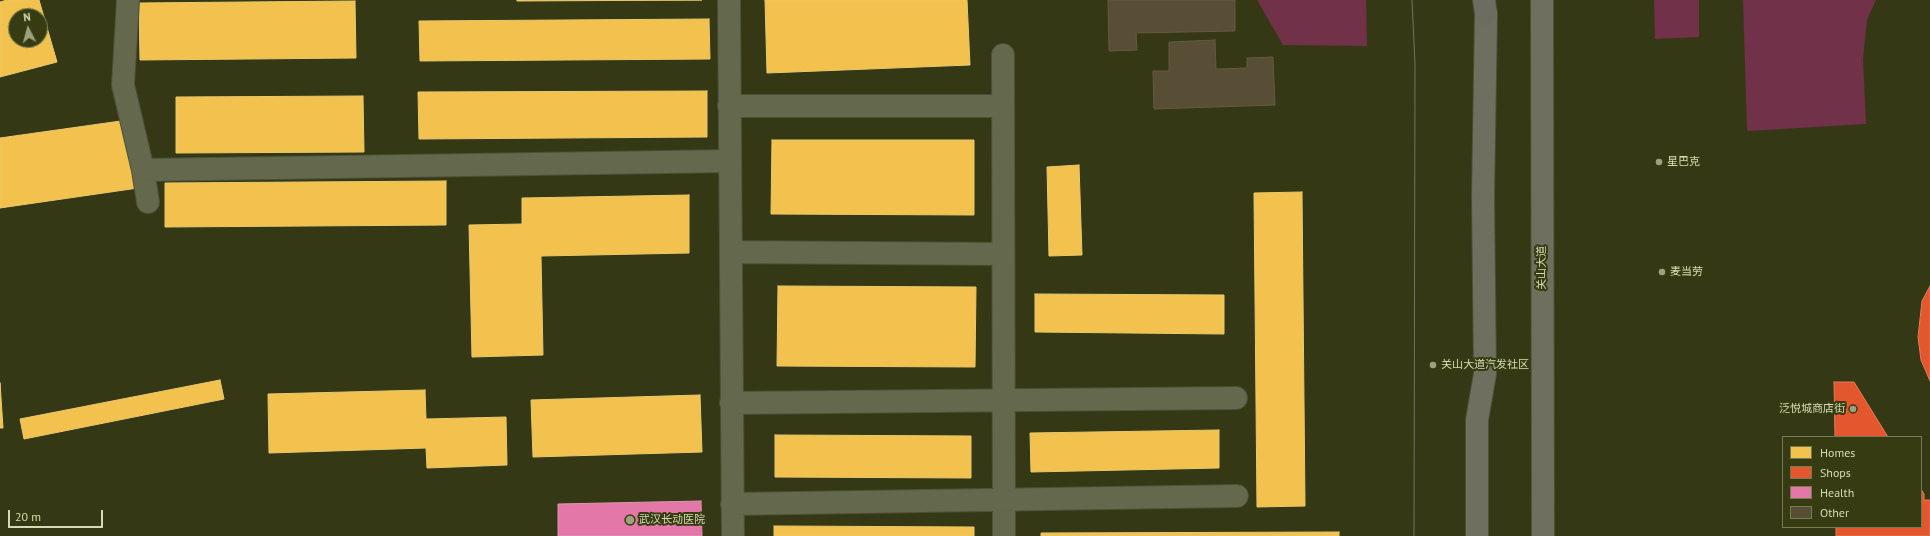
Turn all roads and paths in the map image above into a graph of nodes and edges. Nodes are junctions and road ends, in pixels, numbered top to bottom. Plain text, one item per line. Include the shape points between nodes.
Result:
1 (128, 0) edge
2 (728, 0) edge
3 (1542, 0) edge
4 (1485, 5) edge
5 (1003, 55) dead end
6 (729, 106) junction
7 (1002, 106) junction
8 (730, 161) junction
9 (143, 170) junction
10 (148, 202) dead end
11 (731, 252) junction
12 (1003, 254) junction
13 (1236, 398) dead end
14 (1004, 401) junction
15 (731, 403) junction
16 (1237, 496) dead end
17 (1004, 501) junction
18 (732, 504) junction
19 (733, 536) edge
20 (1004, 536) edge
21 (1477, 536) edge
22 (1543, 536) edge

1 - 9 street via 123,85
2 - 6 street
3 - 22 main road, 关山大道
4 - 21 main road via 1485,374 1477,420
5 - 7 street
6 - 7 street
6 - 8 street
7 - 12 street
8 - 9 street
8 - 11 street
9 - 10 street
11 - 12 street
11 - 15 street
12 - 14 street
13 - 14 street
14 - 15 street
14 - 17 street
15 - 18 street
16 - 17 street
17 - 18 street
17 - 20 street
18 - 19 street

